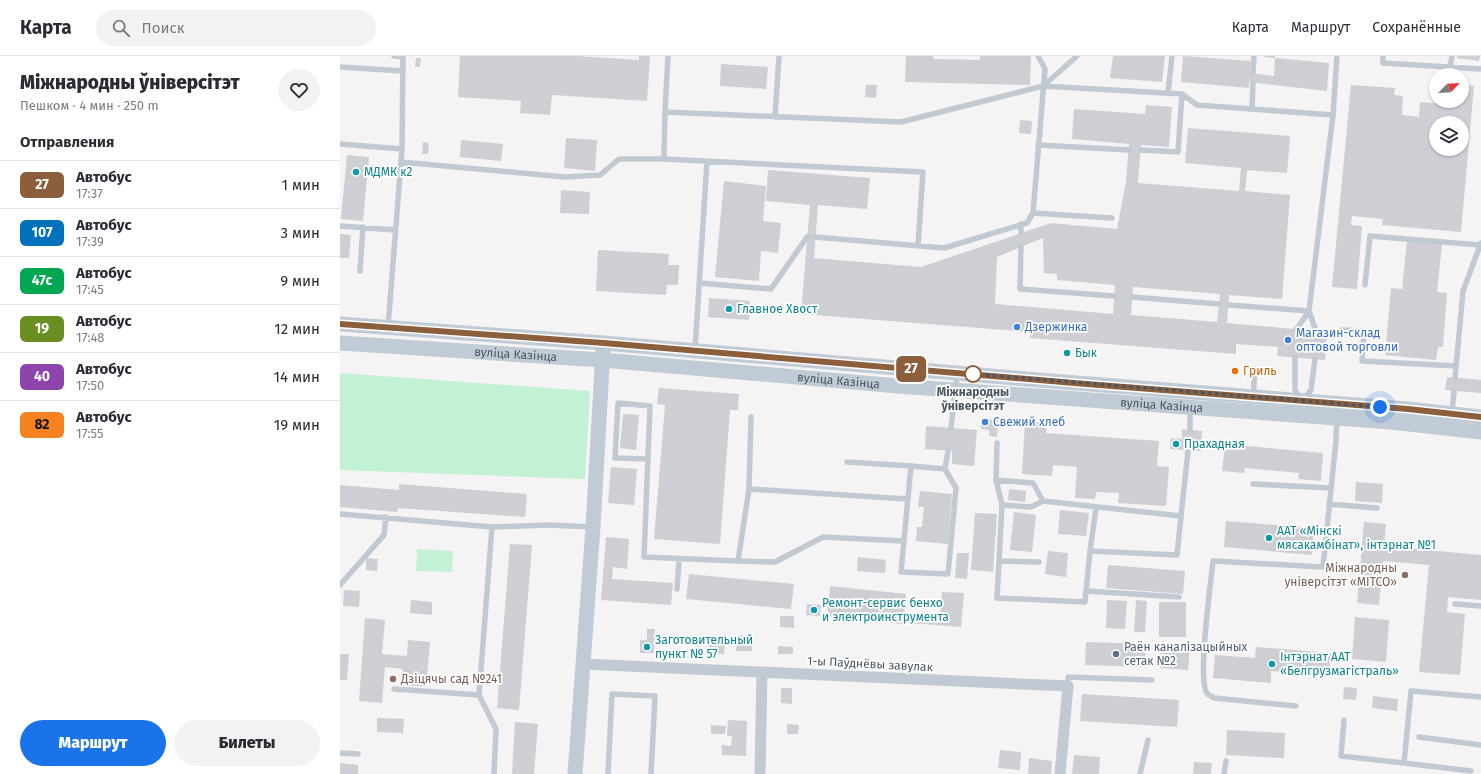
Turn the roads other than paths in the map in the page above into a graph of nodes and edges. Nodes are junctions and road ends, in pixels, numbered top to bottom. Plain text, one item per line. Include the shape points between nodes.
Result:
1 (394, 56) edge
2 (668, 56) edge
3 (779, 56) edge
4 (1038, 56) edge
5 (1077, 56) edge
6 (1172, 56) edge
7 (1254, 56) edge
8 (1337, 56) edge
9 (1383, 56) edge
10 (1452, 56) edge
11 (403, 57) edge
12 (340, 67) edge
13 (1450, 67) junction
14 (1481, 69) edge
15 (403, 72) junction
16 (1254, 74) dead end
17 (1253, 82) dead end
18 (1043, 86) junction
19 (1168, 93) junction
20 (1182, 94) junction
21 (1252, 109) junction
22 (665, 112) junction
23 (1333, 115) junction
24 (775, 117) junction
25 (340, 144) edge
26 (1038, 145) junction
27 (402, 149) junction
28 (1129, 150) dead end
29 (1140, 150) dead end
30 (664, 159) junction
31 (707, 161) junction
32 (401, 162) junction
33 (1033, 213) junction
34 (1112, 218) dead end
35 (1022, 224) junction
36 (340, 226) edge
37 (363, 227) junction
38 (396, 230) junction
39 (1021, 233) dead end
40 (807, 237) dead end
41 (815, 237) dead end
42 (1480, 244) edge
43 (918, 245) junction
44 (1021, 247) dead end
45 (360, 271) dead end
46 (699, 283) junction
47 (1365, 285) dead end
48 (1114, 296) dead end
49 (1132, 297) dead end
50 (1219, 304) dead end
51 (1228, 305) dead end
52 (1309, 311) junction
53 (340, 324) edge
54 (388, 327) junction
55 (1296, 330) dead end
56 (1342, 330) dead end
57 (1316, 331) dead end
58 (604, 343) junction
59 (340, 344) edge
60 (387, 347) junction
61 (695, 351) junction
62 (1295, 358) dead end
63 (784, 359) junction
64 (1315, 359) dead end
65 (602, 360) junction
66 (1456, 366) junction
67 (1255, 369) dead end
68 (957, 373) junction
69 (781, 376) junction
70 (1455, 378) dead end
71 (955, 389) junction
72 (1454, 391) dead end
73 (1192, 392) junction
74 (1253, 397) junction
75 (1190, 408) junction
76 (1301, 408) junction
77 (1337, 411) junction
78 (1481, 417) edge
79 (751, 418) dead end
80 (1451, 421) junction
81 (951, 428) dead end
82 (1190, 430) dead end
83 (1481, 432) edge
84 (997, 443) dead end
85 (1188, 450) dead end
86 (948, 451) dead end
87 (648, 459) junction
88 (847, 462) dead end
89 (911, 466) junction
90 (945, 469) junction
91 (996, 480) junction
92 (1252, 484) dead end
93 (1331, 488) junction
94 (749, 489) junction
95 (907, 499) junction
96 (1043, 501) junction
97 (1330, 504) junction
98 (1002, 505) junction
99 (1096, 508) junction
100 (1377, 508) dead end
101 (340, 514) edge
102 (1181, 516) junction
103 (386, 517) junction
104 (492, 527) junction
105 (593, 527) junction
106 (903, 541) junction
107 (1090, 552) junction
108 (679, 560) junction
109 (738, 561) junction
110 (999, 561) junction
111 (1039, 562) dead end
112 (340, 585) edge
113 (676, 589) dead end
114 (1086, 591) junction
115 (1179, 597) dead end
116 (1455, 604) dead end
117 (1481, 606) edge
118 (584, 664) junction
119 (762, 672) junction
120 (1152, 680) dead end
121 (1068, 686) junction
122 (394, 689) dead end
123 (479, 695) junction
124 (1481, 697) edge
125 (1296, 706) dead end
126 (1344, 720) dead end
127 (1419, 737) dead end
128 (1148, 740) dead end
129 (1481, 745) edge
130 (340, 753) edge
131 (358, 754) dead end
132 (1226, 761) dead end
133 (1404, 763) junction
134 (1471, 771) dead end
135 (494, 774) edge
136 (575, 774) edge
137 (608, 774) edge
138 (651, 774) edge
139 (760, 774) edge
140 (1060, 774) edge
141 (1140, 774) edge
142 (1224, 774) edge

1 - 11 lane
2 - 22 lane
3 - 24 lane
4 - 18 lane via 1045,69
5 - 18 lane
6 - 19 lane
7 - 16 lane
8 - 23 lane
9 - 13 lane via 1383,62
10 - 13 lane
11 - 15 lane
12 - 15 lane
13 - 14 lane
15 - 27 lane
17 - 21 lane
18 - 19 lane
18 - 24 lane via 901,122
18 - 26 lane
19 - 20 lane
20 - 21 lane via 1197,105
20 - 29 lane via 1178,152
21 - 23 lane
22 - 24 lane
22 - 30 lane
23 - 52 lane
25 - 27 lane
26 - 28 lane
26 - 33 lane
27 - 32 lane
30 - 31 lane
30 - 32 lane via 619,160 600,174 565,176
31 - 43 lane via 923,172
31 - 46 lane
32 - 38 lane
33 - 34 lane
33 - 35 lane via 1027,223
35 - 39 lane
35 - 43 lane via 944,248
36 - 37 lane
37 - 38 lane
37 - 45 lane
38 - 54 lane
40 - 46 lane via 771,289
41 - 43 lane
42 - 47 lane via 1370,236
42 - 66 lane via 1463,291
44 - 48 lane via 1020,289
46 - 61 lane
49 - 50 lane
51 - 52 lane
52 - 55 lane
52 - 57 lane
53 - 54 main road, вуліца Казінца
54 - 58 main road, вуліца Казінца
54 - 60 main road
56 - 66 lane via 1364,332 1362,361
58 - 61 main road, вуліца Казінца
58 - 65 main road
59 - 60 main road, вуліца Казінца
60 - 65 main road, вуліца Казінца
61 - 63 main road, вуліца Казінца
62 - 76 lane via 1295,390
63 - 68 main road, вуліца Казінца
63 - 69 main road via 788,366 785,374
64 - 76 lane via 1311,390
65 - 69 main road, вуліца Казінца
65 - 105 main road
66 - 70 lane
67 - 74 lane
68 - 71 lane
68 - 73 main road, вуліца Казінца
69 - 71 main road, вуліца Казінца
71 - 75 main road, вуліца Казінца
71 - 81 lane
72 - 80 lane
73 - 74 main road, вуліца Казінца
73 - 75 street
74 - 76 main road, вуліца Казінца
75 - 76 main road, вуліца Казінца
75 - 82 lane
76 - 77 main road, вуліца Казінца
77 - 80 main road, вуліца Казінца via 1408,409
77 - 93 lane
78 - 80 main road, вуліца Казінца
79 - 94 lane
80 - 83 main road, вуліца Казінца
84 - 91 lane
85 - 102 lane
86 - 90 lane
87 - 87 lane via 650,406 618,403 615,458
87 - 108 lane via 644,557
88 - 89 lane
89 - 90 lane
89 - 95 lane
90 - 106 lane via 956,488 948,574 901,572
91 - 96 lane via 1032,483
91 - 98 lane
92 - 93 lane
93 - 97 lane
94 - 95 lane
94 - 109 lane
95 - 106 lane
96 - 98 lane via 1031,507
96 - 99 lane
97 - 100 lane
97 - 125 lane via 1323,567 1213,561 1205,633 1203,680 1206,692 1214,698
98 - 110 lane
99 - 102 lane
99 - 107 lane
101 - 103 lane
102 - 107 lane via 1177,555
103 - 104 lane
103 - 112 lane via 384,535
104 - 105 lane
104 - 123 lane
105 - 118 main road
106 - 109 lane via 823,537 775,562
107 - 114 lane
108 - 109 lane
108 - 113 lane
110 - 111 lane
110 - 114 lane via 997,598 1085,602
114 - 115 lane
116 - 117 lane
118 - 119 street, 1-ы Паўднёвы завулак
118 - 136 main road
119 - 121 street, 1-ы Паўднёвы завулак
119 - 139 street
120 - 121 lane via 1068,677
121 - 140 street
122 - 123 lane
123 - 135 lane via 496,729
124 - 133 lane via 1411,691
126 - 133 lane via 1341,756
127 - 129 lane
128 - 141 lane
130 - 131 lane
132 - 142 lane
133 - 134 lane
137 - 138 lane via 612,694 655,696

